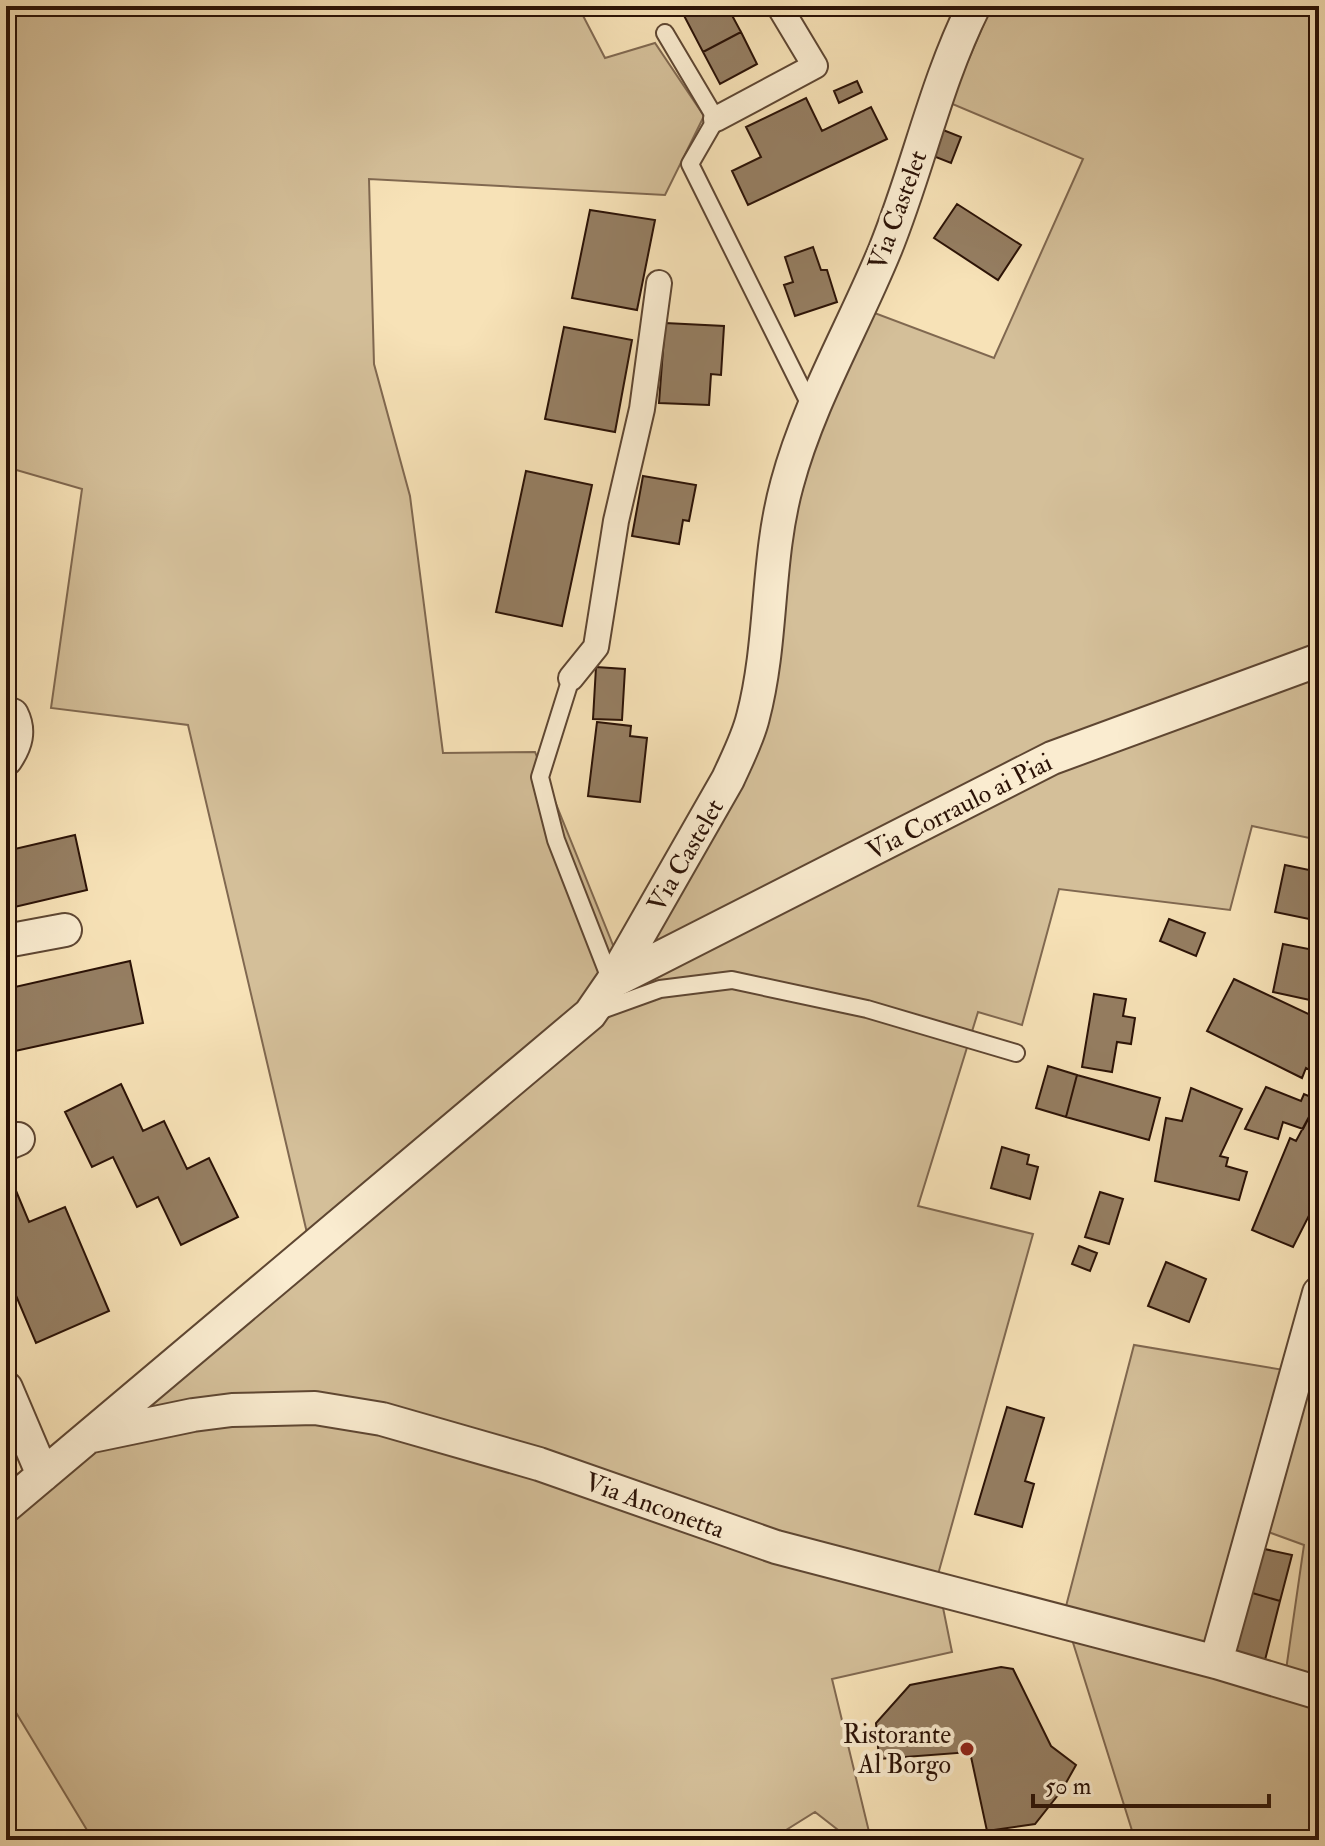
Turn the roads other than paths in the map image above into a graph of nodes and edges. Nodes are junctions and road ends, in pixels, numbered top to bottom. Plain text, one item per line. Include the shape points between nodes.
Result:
1 (779, 6) edge
2 (974, 6) edge
3 (665, 33) dead end
4 (716, 119) junction
5 (659, 283) dead end
6 (813, 411) junction
7 (1319, 660) edge
8 (571, 678) joint
9 (6, 713) edge
10 (6, 759) edge
11 (65, 930) dead end
12 (6, 941) edge
13 (612, 982) junction
14 (590, 1014) junction
15 (1016, 1053) dead end
16 (1319, 1293) edge
17 (6, 1388) edge
18 (89, 1437) junction
19 (43, 1475) junction
20 (6, 1506) edge
21 (1216, 1662) junction
22 (1319, 1693) edge

1 - 4 street via 815,66
2 - 6 street, Via Castelet via 947,67 884,252
3 - 4 lane
4 - 6 lane via 690,164
5 - 8 street via 642,409 616,521 596,647
6 - 13 street, Via Castelet via 777,525 753,719 728,779
7 - 13 street, Via Corraulo ai Piai via 1052,758
8 - 13 lane via 540,777 556,840
9 - 10 street via 17,726
11 - 12 street
13 - 14 street, Via Anconetta
14 - 15 lane via 660,989 732,980 867,1009
14 - 18 street, Via Anconetta
16 - 21 street
17 - 19 street
18 - 19 street, Via Anconetta
18 - 21 street, Via Anconetta via 232,1410 315,1408 382,1419 539,1464 776,1547
19 - 20 street, Via Anconetta
21 - 22 street, Via Anconetta

